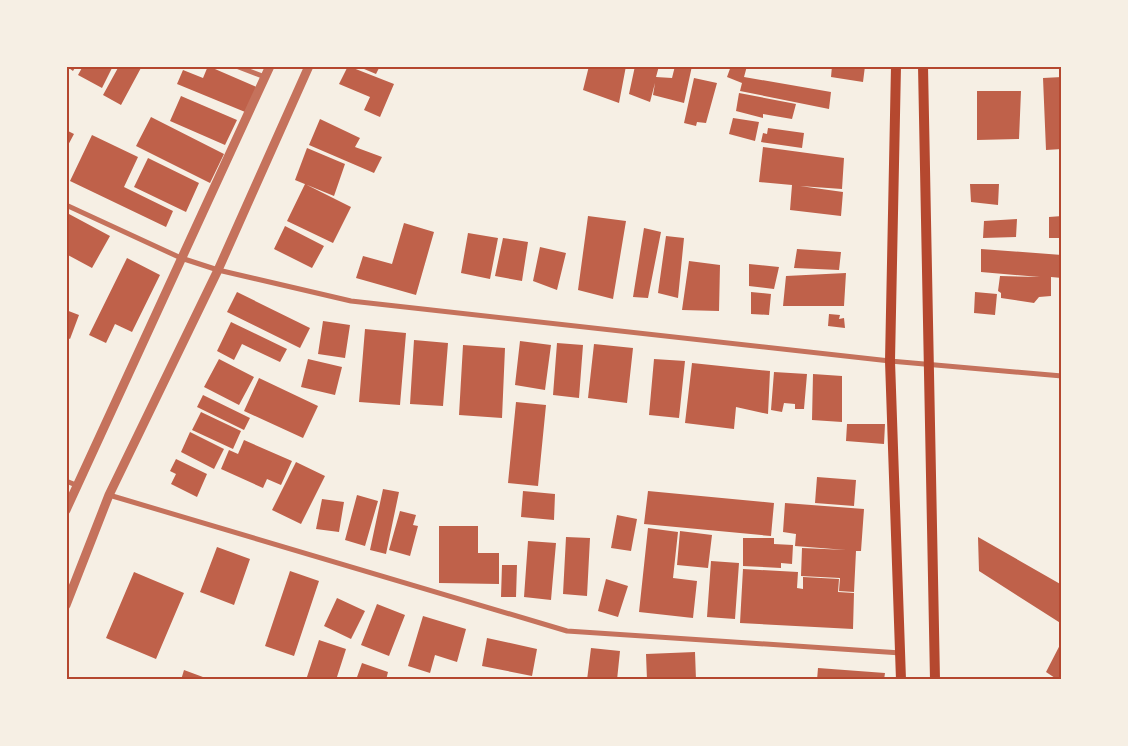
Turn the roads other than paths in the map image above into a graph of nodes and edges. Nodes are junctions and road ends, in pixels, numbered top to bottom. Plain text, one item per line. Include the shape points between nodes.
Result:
1 (236, 66) edge
2 (270, 66) edge
3 (309, 66) edge
4 (896, 66) edge
5 (923, 66) edge
6 (265, 77) junction
7 (66, 205) edge
8 (181, 258) junction
9 (218, 270) junction
10 (890, 361) junction
11 (928, 363) junction
12 (1062, 376) edge
13 (66, 481) edge
14 (76, 485) junction
15 (109, 495) junction
16 (66, 510) edge
17 (66, 605) edge
18 (901, 653) junction
19 (902, 680) edge
20 (935, 680) edge

1 - 6 street
2 - 6 street
3 - 9 street
4 - 10 main road
5 - 11 main road
6 - 8 street
7 - 8 street
8 - 9 street
8 - 14 street
9 - 10 street via 352,301
9 - 15 street
10 - 11 street
10 - 18 main road
11 - 12 street
11 - 20 main road
13 - 14 street
14 - 16 street
15 - 17 street
15 - 18 street via 567,631
18 - 19 main road

